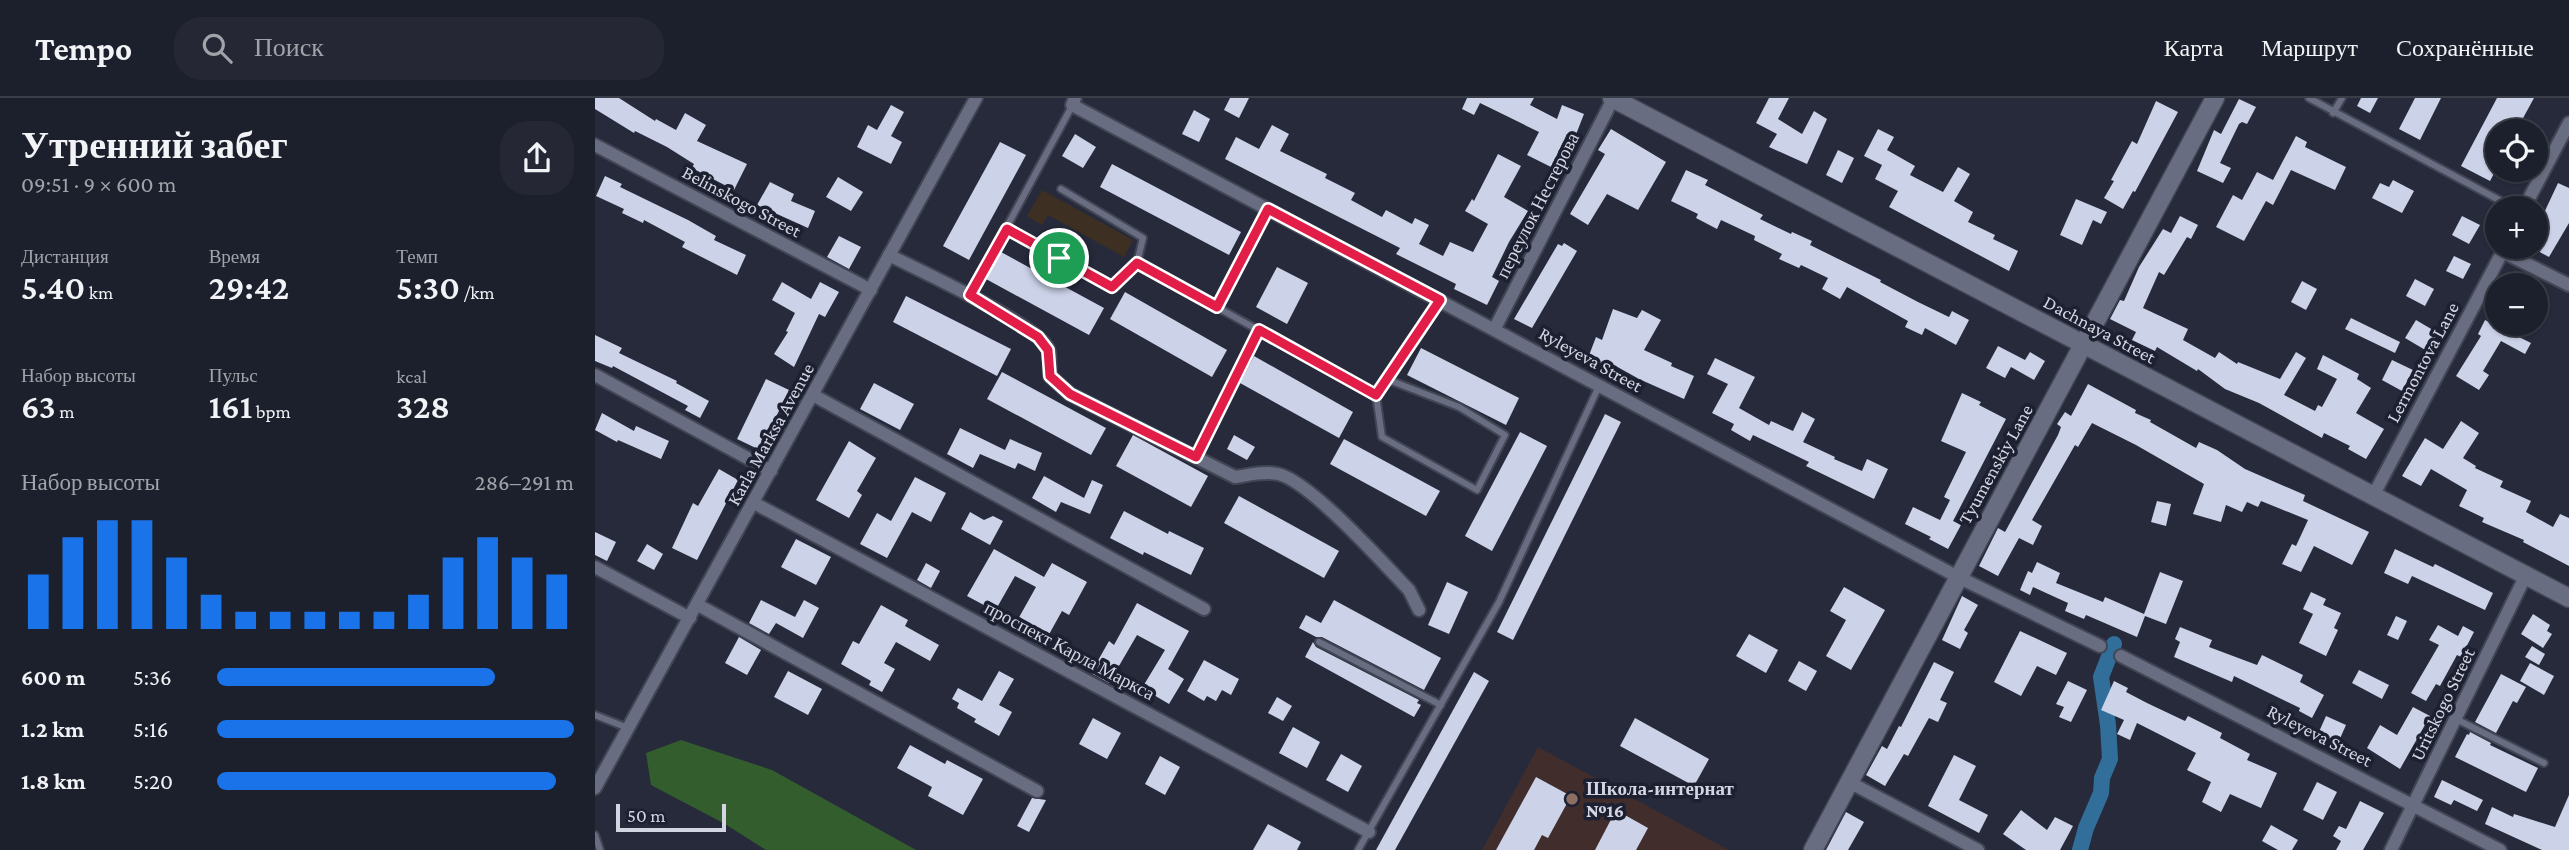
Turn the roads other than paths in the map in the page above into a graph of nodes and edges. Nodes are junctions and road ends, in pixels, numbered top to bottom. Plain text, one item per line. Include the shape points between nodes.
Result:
1 (976, 98) edge
2 (1612, 98) edge
3 (2309, 98) edge
4 (2342, 98) edge
5 (2211, 99) edge
6 (1073, 102) edge
7 (2333, 113) junction
8 (2569, 123) edge
9 (595, 145) edge
10 (1061, 189) dead end
11 (2491, 196) edge
12 (2530, 196) edge
13 (1268, 209) junction
14 (1007, 229) junction
15 (889, 256) junction
16 (2499, 259) edge
17 (2522, 259) edge
18 (1137, 263) junction
19 (2569, 285) edge
20 (871, 290) junction
21 (970, 295) junction
22 (1440, 300) junction
23 (1217, 307) junction
24 (1495, 328) junction
25 (1259, 330) junction
26 (2085, 344) junction
27 (595, 376) edge
28 (1389, 380) junction
29 (1599, 386) junction
30 (1376, 395) junction
31 (813, 396) junction
32 (1196, 457) junction
33 (772, 471) junction
34 (2373, 496) junction
35 (754, 503) junction
36 (595, 567) edge
37 (2526, 575) junction
38 (1958, 577) junction
39 (2569, 598) edge
40 (698, 605) junction
41 (1204, 608) dead end
42 (1419, 610) dead end
43 (690, 618) junction
44 (1319, 642) dead end
45 (2100, 646) dead end
46 (2121, 656) dead end
47 (1441, 705) junction
48 (595, 715) edge
49 (2456, 719) junction
50 (628, 727) junction
51 (2544, 763) dead end
52 (1849, 782) junction
53 (595, 788) edge
54 (1037, 791) dead end
55 (2414, 805) junction
56 (1369, 832) junction
57 (595, 835) edge
58 (600, 850) edge
59 (1358, 850) edge
60 (1812, 850) edge
61 (1978, 850) edge
62 (2391, 850) edge
63 (2500, 850) edge

1 - 15 street, Karla Marksa Avenue
2 - 24 street, переулок Нестерова
2 - 26 street, Dachnaya Street
3 - 7 lane
4 - 7 lane
5 - 26 street, Tyumenskiy Lane
6 - 13 street, Ryleyeva Street
6 - 14 lane
7 - 11 lane
8 - 12 street
9 - 20 street, Belinskogo Street
10 - 18 lane via 1143,238
13 - 22 street, Ryleyeva Street
13 - 23 lane
14 - 18 lane via 1112,287
14 - 21 lane
15 - 20 street, Karla Marksa Avenue
15 - 21 street
16 - 34 street, Lermontova Lane
17 - 19 street
18 - 23 lane
20 - 31 street, Karla Marksa Avenue
21 - 32 street via 1038,337 1048,350 1050,376 1070,394
22 - 24 street, Ryleyeva Street
22 - 28 lane
23 - 25 lane
24 - 29 street, Ryleyeva Street
25 - 30 lane
25 - 32 lane
26 - 34 street, Dachnaya Street
26 - 38 street, Tyumenskiy Lane
27 - 33 street
28 - 30 lane
28 - 30 lane via 1458,407 1505,436 1476,490 1382,437
29 - 38 street, Ryleyeva Street
29 - 47 lane via 1499,602
31 - 33 street, Karla Marksa Avenue
31 - 41 street
32 - 42 street via 1235,477 1282,475 1310,492 1409,590
33 - 35 street, Karla Marksa Avenue
34 - 37 street, Dachnaya Street
35 - 40 street, Karla Marksa Avenue
35 - 56 street, проспект Карла Маркса
36 - 43 street
37 - 39 street, Dachnaya Street
37 - 49 street, Uritskogo Street
38 - 45 street, Ryleyeva Street
38 - 52 street, Tyumenskiy Lane
40 - 43 street, Karla Marksa Avenue
40 - 54 street
43 - 50 street, Karla Marksa Avenue
44 - 47 lane
46 - 55 street, Ryleyeva Street
47 - 56 lane
48 - 50 lane
49 - 51 lane
49 - 55 street, Uritskogo Street
50 - 53 street, Karla Marksa Avenue
52 - 60 street, Tyumenskiy Lane
52 - 61 street
55 - 62 street, Uritskogo Street
55 - 63 street, Ryleyeva Street
56 - 59 lane
57 - 58 lane

